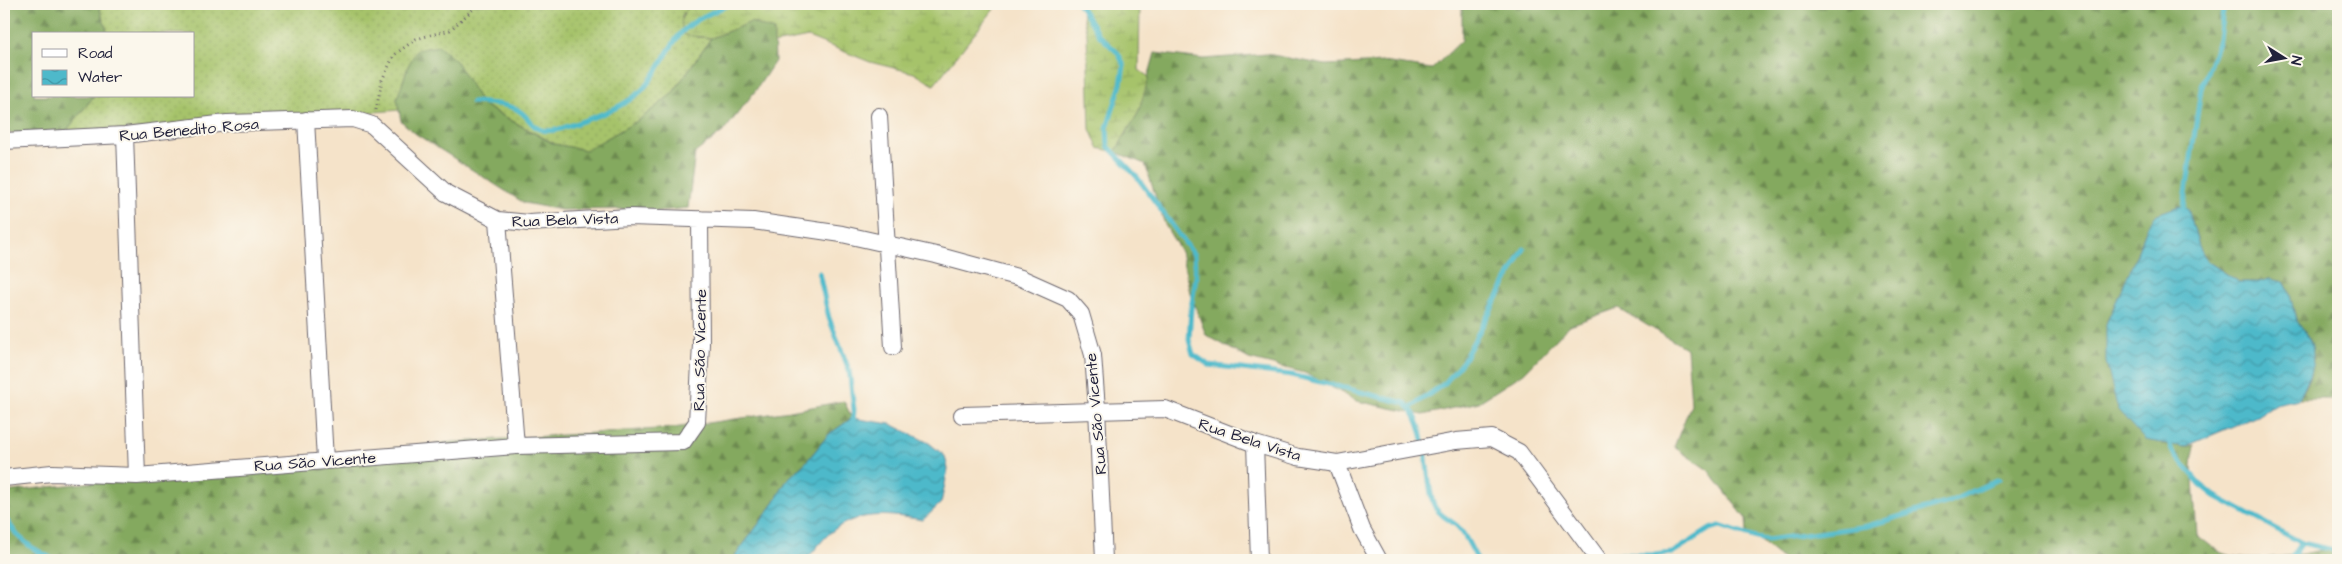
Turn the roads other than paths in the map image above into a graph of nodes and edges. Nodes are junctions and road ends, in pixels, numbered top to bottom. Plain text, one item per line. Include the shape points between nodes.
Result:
1 (879, 116) dead end
2 (306, 120) junction
3 (372, 125) joint
4 (126, 135) junction
5 (4, 140) edge
6 (700, 219) junction
7 (498, 220) junction
8 (887, 243) junction
9 (893, 347) dead end
10 (1097, 410) junction
11 (962, 415) dead end
12 (1254, 444) junction
13 (516, 446) junction
14 (325, 460) junction
15 (1337, 463) junction
16 (137, 476) junction
17 (4, 478) edge
18 (1104, 560) edge
19 (1259, 560) edge
20 (1379, 560) edge
21 (1599, 560) edge

1 - 8 street
2 - 3 street, Rua Benedito Rosa via 353,119
2 - 4 street, Rua Benedito Rosa via 227,123
2 - 14 street
3 - 7 street, Rua Bela Vista via 446,193
4 - 5 street, Rua Benedito Rosa
4 - 16 street
6 - 7 street, Rua Bela Vista via 630,217 529,223
6 - 8 street, Rua São Vicente via 753,221
6 - 13 street, Rua São Vicente via 697,422 682,442
7 - 13 street
8 - 9 street
8 - 10 street, Rua São Vicente via 1021,278 1068,299 1080,314 1092,355
10 - 11 street, Rua Bela Vista
10 - 12 street, Rua Bela Vista via 1165,409
10 - 18 street, Rua São Vicente
12 - 15 street, Rua Bela Vista
12 - 19 street
13 - 14 street, Rua São Vicente
14 - 16 street, Rua São Vicente
15 - 20 street via 1362,530
15 - 21 street, Rua Bela Vista via 1456,441 1492,438 1518,452
16 - 17 street, Rua São Vicente via 52,473

